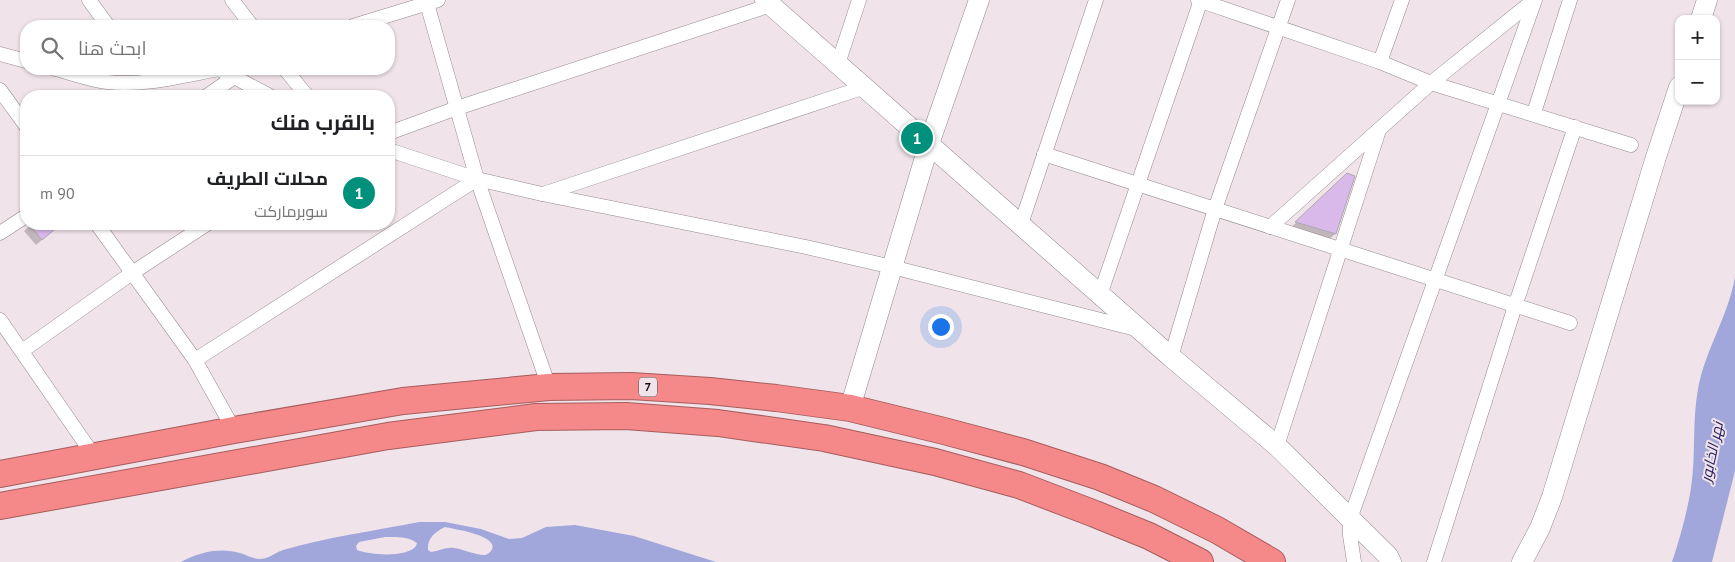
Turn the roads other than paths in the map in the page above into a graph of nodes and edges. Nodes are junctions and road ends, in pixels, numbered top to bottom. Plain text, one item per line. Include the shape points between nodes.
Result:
1 (90, 0) edge
2 (232, 0) edge
3 (859, 0) edge
4 (979, 0) edge
5 (1096, 0) edge
6 (1200, 0) edge
7 (1288, 0) edge
8 (1402, 0) edge
9 (1534, 0) edge
10 (1570, 0) edge
11 (1707, 0) edge
12 (430, 1) edge
13 (768, 2) edge
14 (1702, 15) edge
15 (104, 20) edge
16 (247, 20) edge
17 (371, 20) edge
18 (1278, 27) junction
19 (0, 54) edge
20 (20, 59) edge
21 (1380, 62) junction
22 (838, 64) junction
23 (78, 75) edge
24 (143, 75) edge
25 (186, 75) edge
26 (230, 75) edge
27 (290, 75) edge
28 (234, 77) junction
29 (148, 82) junction
30 (1431, 83) junction
31 (865, 87) junction
32 (0, 90) edge
33 (216, 90) edge
34 (259, 90) edge
35 (302, 90) edge
36 (1675, 99) edge
37 (1498, 102) junction
38 (457, 108) junction
39 (1534, 113) junction
40 (20, 118) edge
41 (1575, 127) junction
42 (1380, 129) junction
43 (395, 131) edge
44 (930, 144) junction
45 (1631, 145) dead end
46 (395, 152) edge
47 (1044, 154) junction
48 (477, 179) junction
49 (1138, 184) junction
50 (542, 194) junction
51 (1215, 209) junction
52 (20, 220) edge
53 (1021, 224) junction
54 (1270, 226) junction
55 (101, 230) edge
56 (198, 230) edge
57 (0, 233) edge
58 (1340, 250) junction
59 (892, 267) junction
60 (132, 273) junction
61 (1435, 280) junction
62 (1100, 295) junction
63 (1515, 306) junction
64 (0, 320) edge
65 (1570, 323) dead end
66 (1142, 331) junction
67 (22, 352) junction
68 (1171, 357) junction
69 (194, 360) junction
70 (549, 387) junction
71 (850, 408) junction
72 (234, 430) junction
73 (1277, 446) junction
74 (94, 456) junction
75 (0, 474) edge
76 (0, 506) edge
77 (1350, 519) junction
78 (1394, 560) edge
79 (1200, 562) edge
80 (1272, 562) edge
81 (1354, 562) edge
82 (1434, 562) edge
83 (1522, 562) edge

1 - 15 street
2 - 16 street
3 - 22 street
4 - 44 street
5 - 47 street
6 - 18 street
6 - 49 street
7 - 18 street
8 - 21 street
9 - 30 street
9 - 37 street
10 - 39 street
11 - 14 street
12 - 17 street
12 - 38 street
13 - 22 street
13 - 38 street
18 - 21 street
18 - 51 street
19 - 20 street
21 - 30 street
22 - 31 street
23 - 29 street via 106,82
24 - 29 street
25 - 29 street
26 - 28 street
27 - 35 street
28 - 33 street
28 - 34 street
30 - 37 street
30 - 42 street
31 - 44 street
31 - 50 street
32 - 40 street
36 - 83 street via 1552,497
37 - 39 street
37 - 61 street
38 - 43 street
38 - 48 street
39 - 41 street
41 - 45 street
41 - 63 street
42 - 54 street
42 - 58 street
44 - 53 street
44 - 59 street
46 - 48 street
47 - 49 street
47 - 53 street
48 - 50 street
48 - 69 street
48 - 70 street
49 - 51 street
49 - 62 street
50 - 59 street
51 - 54 street
51 - 68 street
52 - 57 street
53 - 62 street
54 - 58 street
55 - 60 street
56 - 60 street
58 - 61 street
58 - 73 street
59 - 66 street
59 - 71 street
60 - 67 street
60 - 69 street
61 - 63 street
61 - 77 street
62 - 66 street
63 - 65 street
63 - 82 street
64 - 67 street
66 - 68 street
67 - 74 street
68 - 73 street
69 - 72 street
70 - 71 highway, 7 via 631,386 710,391
70 - 72 highway, 7 via 403,401
71 - 80 highway, 7 via 1023,452 1100,478 1154,499
72 - 74 highway, 7
73 - 77 street
74 - 75 highway, 7
76 - 79 highway, 7 via 388,436 536,417 626,416 718,423 824,438 934,462 1019,485 1150,536
77 - 78 street
77 - 81 street

